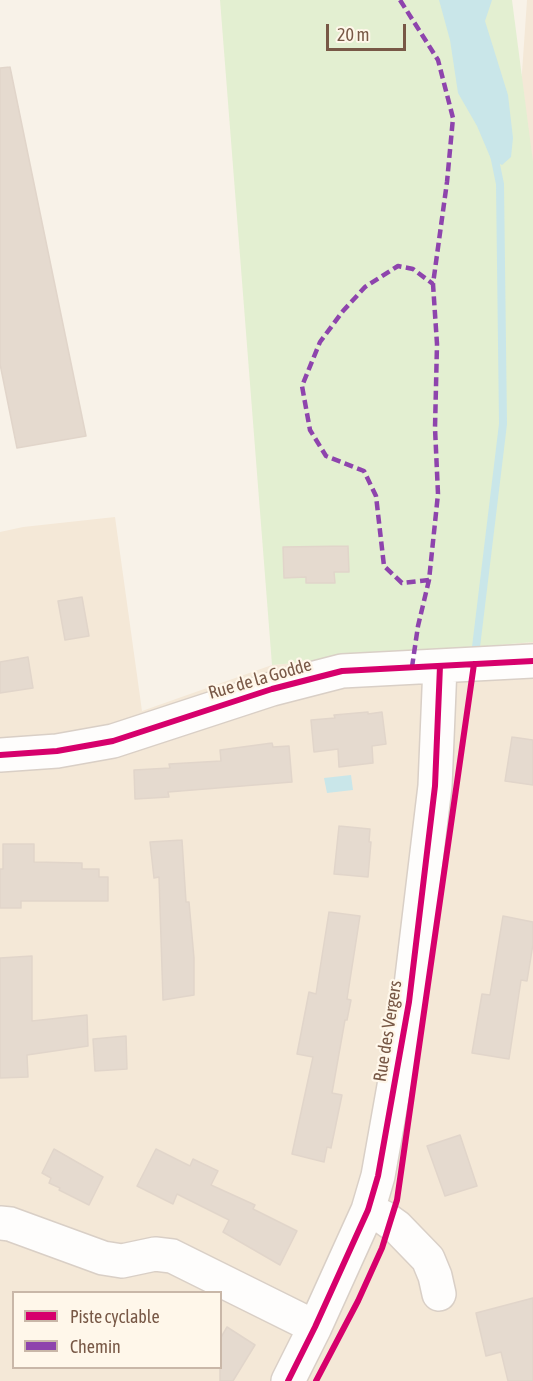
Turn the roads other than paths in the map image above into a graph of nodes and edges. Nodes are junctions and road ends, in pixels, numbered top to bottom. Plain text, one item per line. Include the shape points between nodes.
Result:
1 (533, 661) edge
2 (440, 666) junction
3 (0, 755) edge
4 (368, 1210) junction
5 (0, 1223) edge
6 (439, 1294) dead end
7 (315, 1327) junction
8 (288, 1381) edge

1 - 2 street, Rue de la Godde
2 - 3 street, Rue de la Godde via 342,671 272,689 113,741 57,751
2 - 4 street, Rue des Vergers via 435,786 409,1002 378,1176
4 - 6 street via 397,1227 428,1259
4 - 7 street, Rue des Vergers
5 - 7 street via 103,1258 122,1261 155,1254 172,1256
7 - 8 street, Rue des Vergers

